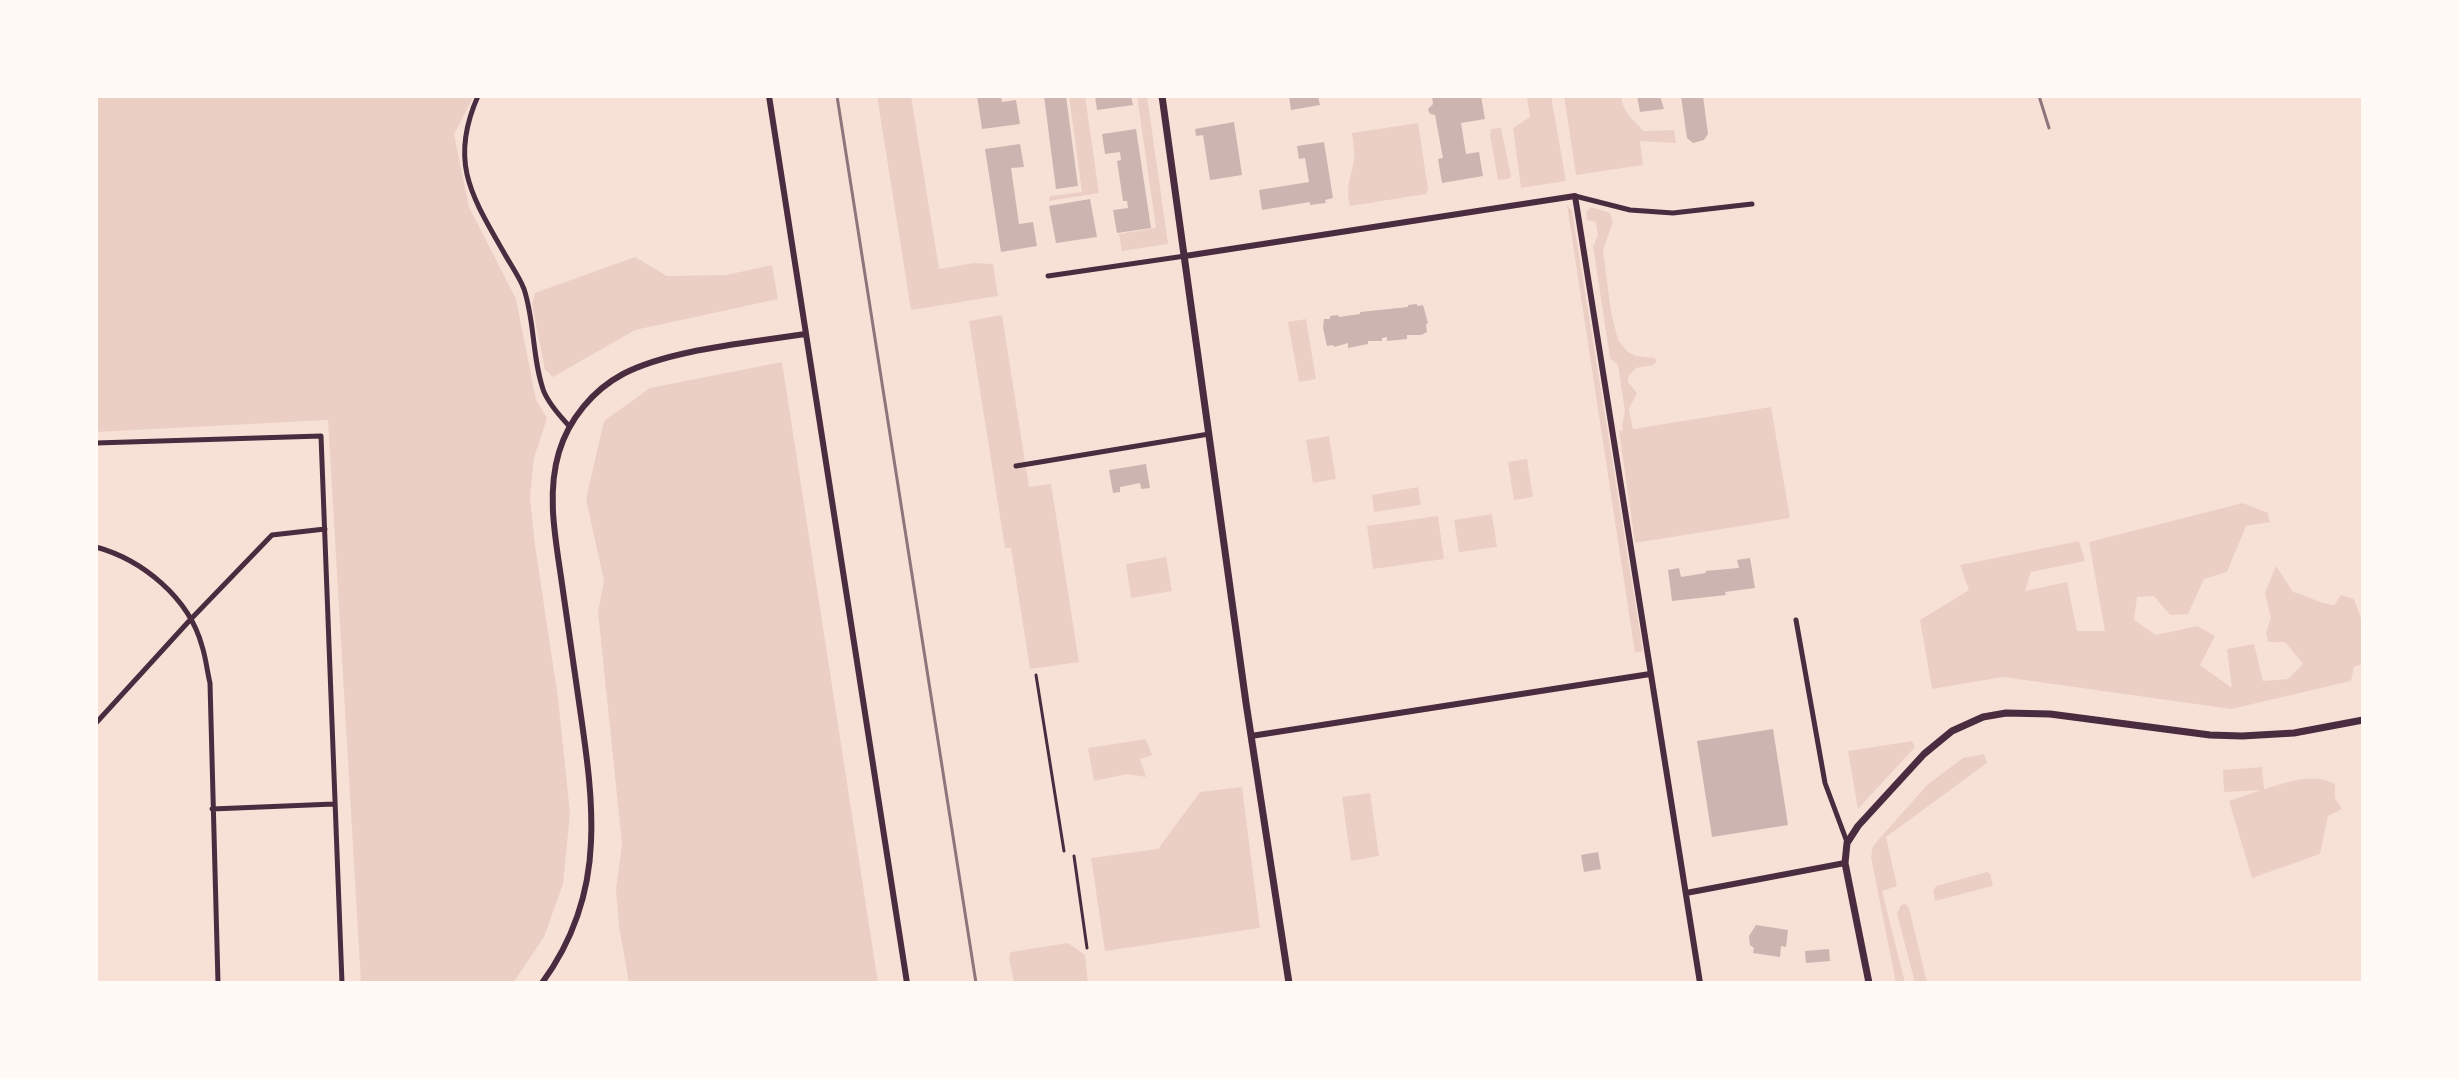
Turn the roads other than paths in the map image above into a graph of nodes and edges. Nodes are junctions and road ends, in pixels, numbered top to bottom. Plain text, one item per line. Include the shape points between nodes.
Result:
1 (478, 96) edge
2 (769, 96) edge
3 (1162, 96) edge
4 (1575, 196) junction
5 (1752, 204) dead end
6 (1185, 256) junction
7 (1048, 276) dead end
8 (805, 334) junction
9 (570, 427) junction
10 (1209, 434) junction
11 (96, 443) edge
12 (1016, 466) dead end
13 (325, 529) junction
14 (96, 547) edge
15 (190, 620) junction
16 (1796, 620) dead end
17 (1650, 674) junction
18 (1036, 675) dead end
19 (2363, 720) edge
20 (96, 723) edge
21 (1251, 736) junction
22 (334, 804) junction
23 (212, 809) junction
24 (1847, 843) junction
25 (1064, 851) dead end
26 (1074, 856) dead end
27 (1845, 863) junction
28 (1686, 893) junction
29 (1087, 948) dead end
30 (218, 983) edge
31 (342, 983) edge
32 (542, 983) edge
33 (907, 983) edge
34 (1289, 983) edge
35 (1700, 983) edge
36 (1869, 983) edge

1 - 9 street via 466,136 469,187 524,291 545,394
2 - 8 street
3 - 6 main road
4 - 5 street via 1630,210 1673,213
4 - 6 street
4 - 17 street
6 - 7 street
6 - 10 main road
8 - 9 street via 649,362 599,391
8 - 33 street
9 - 32 street via 559,451 553,498 588,769 591,844 574,924
10 - 12 street
10 - 21 main road
11 - 13 street via 321,436
13 - 15 street via 272,535
13 - 22 street
14 - 15 street via 130,560 154,578
15 - 20 street
15 - 23 street via 202,644 210,683
16 - 24 street via 1825,783
17 - 21 street
17 - 28 street
18 - 25 lane
19 - 24 main road via 2242,736 2050,714 1983,717 1937,741
21 - 34 main road
22 - 23 street
22 - 31 street
23 - 30 street
24 - 27 main road
26 - 29 lane
27 - 28 street
27 - 36 main road
28 - 35 street

